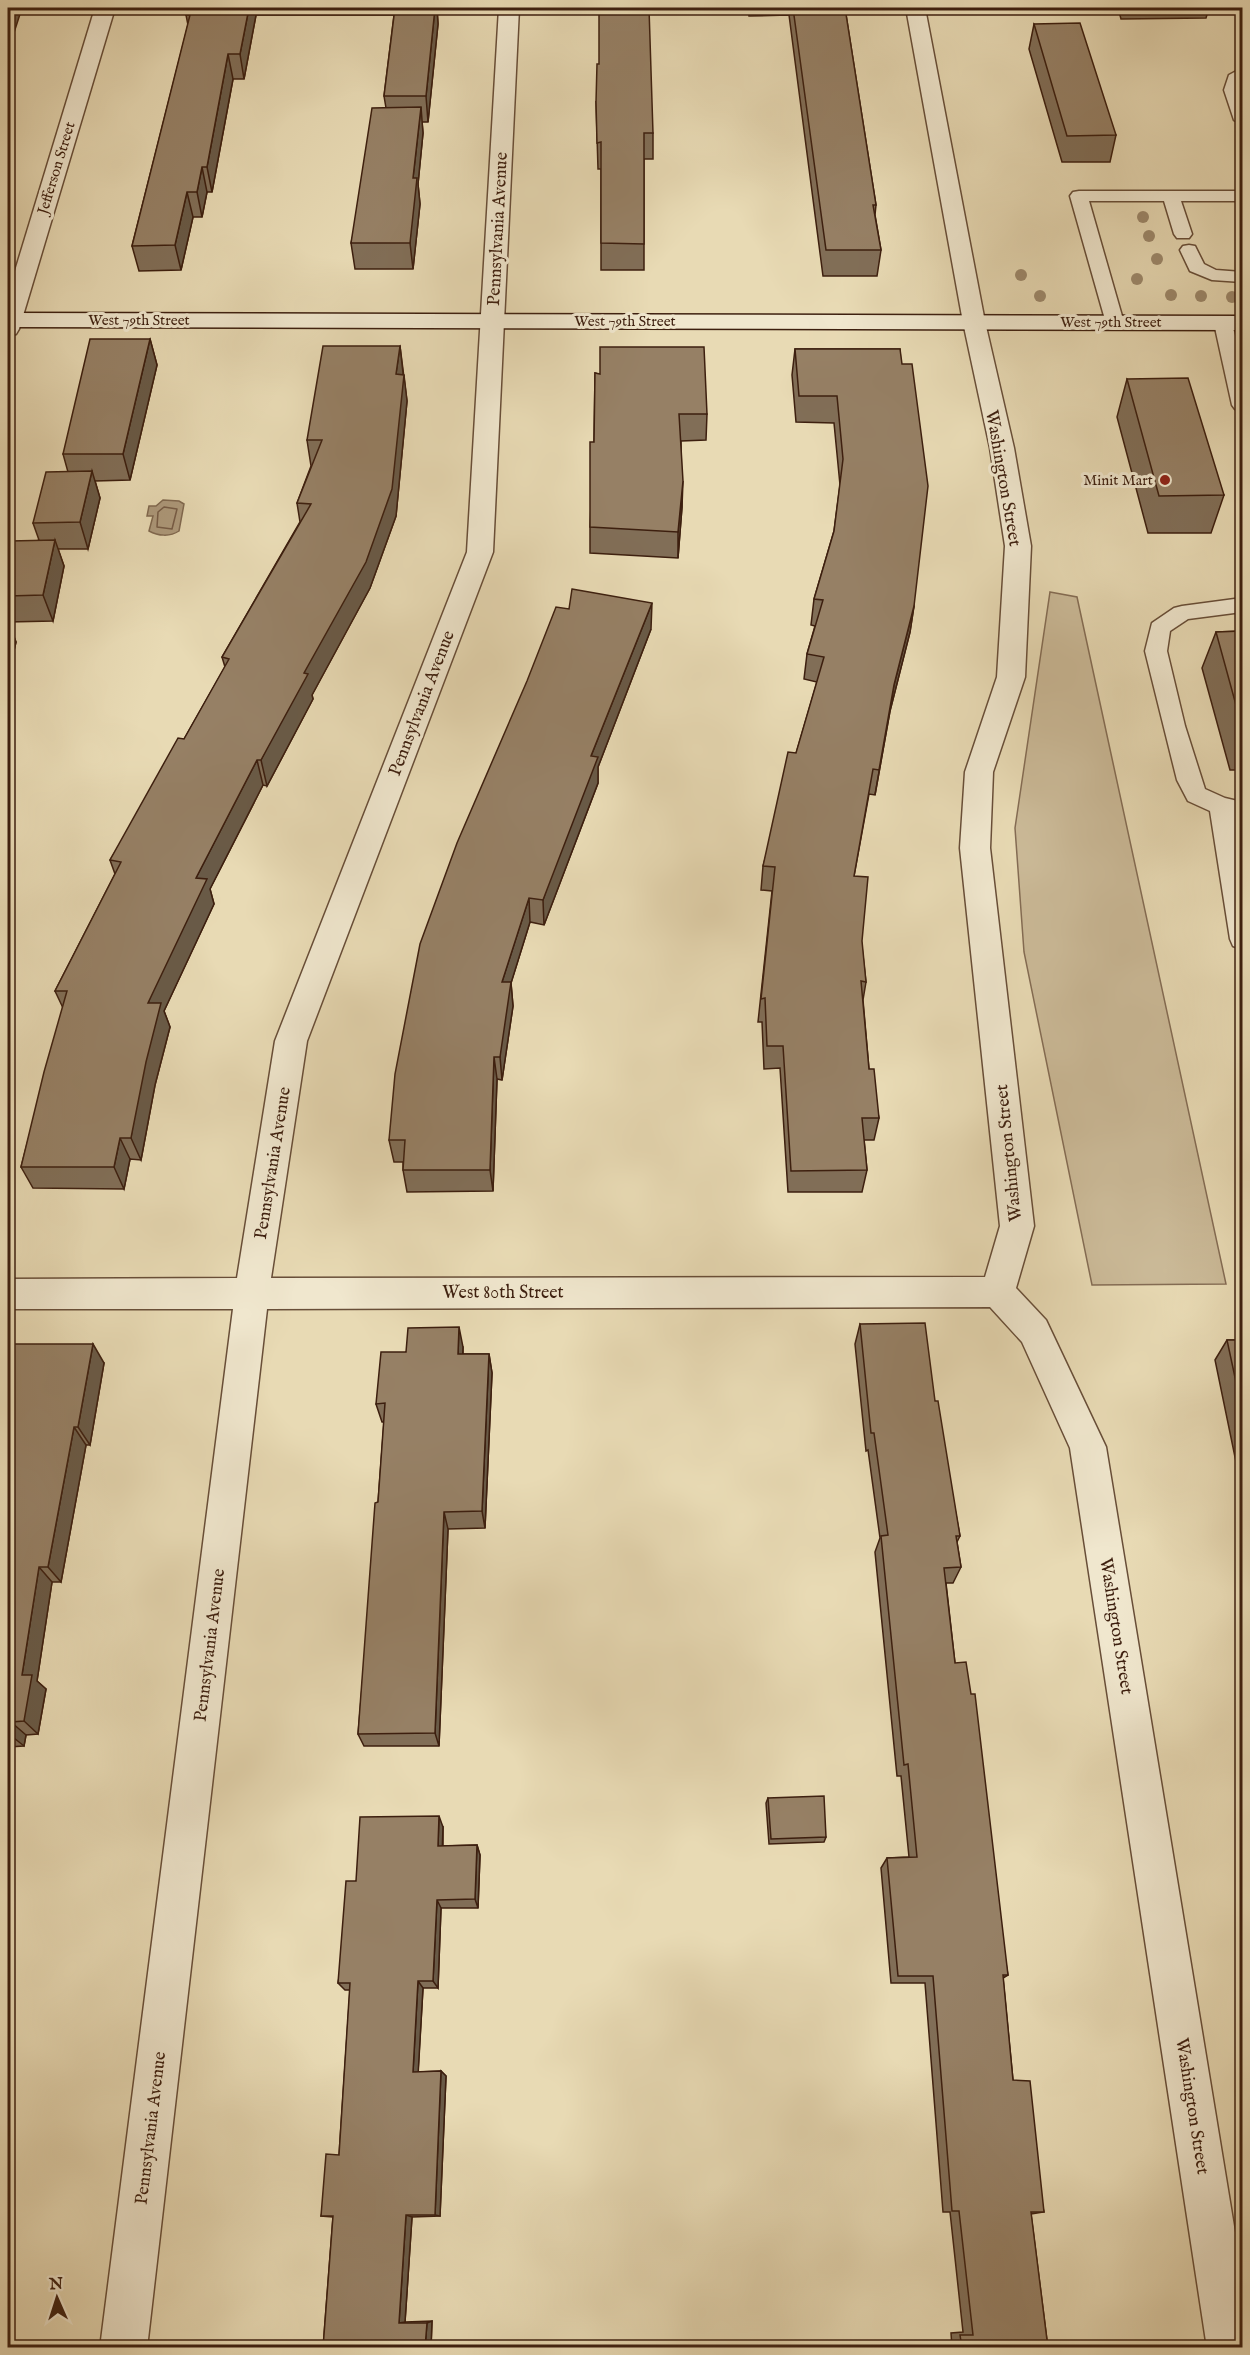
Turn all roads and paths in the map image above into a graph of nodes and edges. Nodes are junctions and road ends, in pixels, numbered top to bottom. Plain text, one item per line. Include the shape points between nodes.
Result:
1 (105, 8) edge
2 (509, 8) edge
3 (916, 8) edge
4 (1242, 73) edge
5 (1242, 120) edge
6 (1171, 196) junction
7 (1242, 196) edge
8 (1242, 277) edge
9 (491, 321) junction
10 (974, 322) junction
11 (1115, 322) junction
12 (8, 323) edge
13 (1233, 323) edge
14 (1239, 384) edge
15 (1242, 405) edge
16 (1242, 605) edge
17 (1232, 808) edge
18 (1242, 939) edge
19 (252, 1292) junction
20 (998, 1292) junction
21 (8, 1294) edge
22 (123, 2348) edge
23 (1231, 2348) edge

1 - 12 street, Jefferson Street
2 - 9 street, Pennsylvania Avenue
3 - 10 street, Washington Street
4 - 5 lane via 1235,78 1232,90
6 - 7 lane
6 - 8 lane via 1196,267 1212,275
6 - 11 lane via 1079,196
9 - 10 street, West 79th Street
9 - 12 street, West 79th Street
9 - 19 street, Pennsylvania Avenue via 480,552 291,1041
10 - 11 street, West 79th Street
10 - 20 street, Washington Street via 1002,448 1018,546 1011,677 979,772 975,848 1017,1226
11 - 13 street, West 79th Street
13 - 14 lane
14 - 15 lane
16 - 17 lane via 1182,613 1160,628 1156,651 1196,795
17 - 18 lane
19 - 20 street, West 80th Street
19 - 21 street, West 80th Street
19 - 22 street, Pennsylvania Avenue
20 - 23 street, Washington Street via 1034,1331 1088,1447

